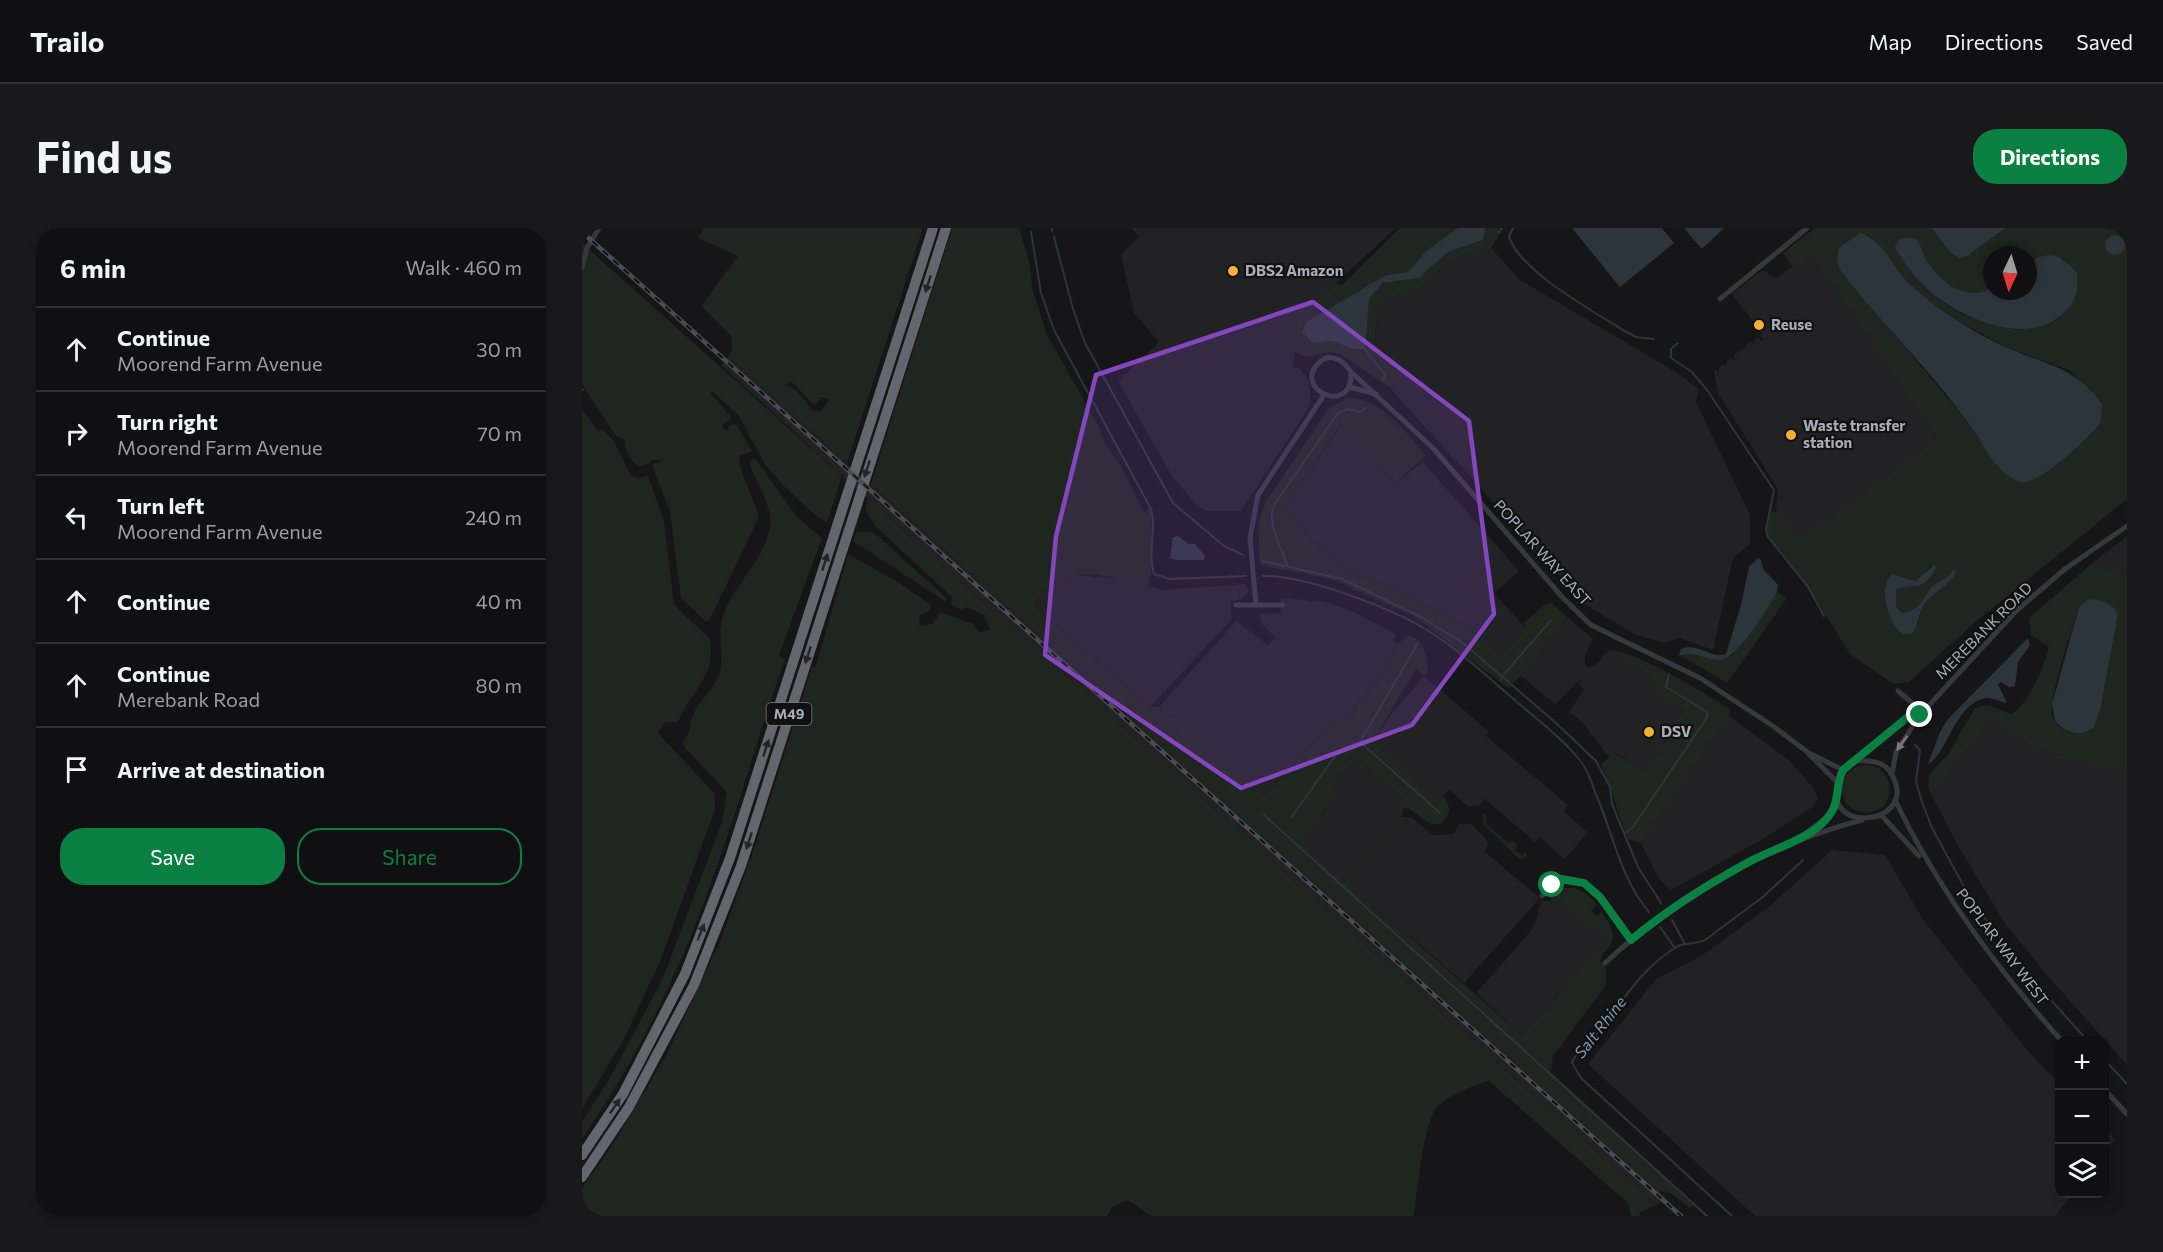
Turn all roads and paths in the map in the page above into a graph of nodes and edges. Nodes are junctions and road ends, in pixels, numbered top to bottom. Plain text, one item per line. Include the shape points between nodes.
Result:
1 (599, 228) edge
2 (933, 228) edge
3 (946, 228) edge
4 (1807, 228) edge
5 (582, 267) edge
6 (1720, 299) dead end
7 (1351, 372) junction
8 (1349, 387) junction
9 (1377, 394) junction
10 (1324, 395) junction
11 (2127, 526) edge
12 (1236, 605) dead end
13 (1256, 605) junction
14 (1282, 605) dead end
15 (1898, 691) dead end
16 (1922, 713) junction
17 (1806, 751) junction
18 (1856, 761) junction
19 (1843, 770) junction
20 (1892, 774) junction
21 (1837, 782) junction
22 (1837, 798) junction
23 (1894, 800) junction
24 (1882, 816) junction
25 (1862, 820) junction
26 (1794, 841) junction
27 (1928, 865) junction
28 (1542, 896) dead end
29 (1631, 940) junction
30 (1605, 963) dead end
31 (2057, 1036) edge
32 (2105, 1090) edge
33 (2127, 1114) edge
34 (582, 1155) edge
35 (582, 1177) edge

1 - 5 street via 587,248
34 -> 2 highway, M49 via 623,1094 685,974 730,858
3 -> 35 highway, M49 via 741,866 694,985 629,1107
4 - 6 street
7 - 8 street
7 - 9 street, POPLAR WAY EAST
7 - 10 street, POPLAR WAY EAST via 1337,358 1318,362 1312,381
8 - 9 street, POPLAR WAY EAST
8 - 10 street via 1334,397
9 - 17 street, POPLAR WAY EAST via 1433,448 1591,625 1700,678
10 - 13 street via 1258,495 1250,538
11 - 16 street, MEREBANK ROAD via 2065,569 2016,611
12 - 13 street
13 - 14 street
15 - 16 street
16 - 18 street, MEREBANK ROAD via 1909,716
16 -> 20 street, MEREBANK ROAD via 1896,752
17 - 19 street, POPLAR WAY EAST
17 - 21 street, POPLAR WAY EAST
18 - 19 street
18 - 20 street via 1871,760
19 - 21 street
20 - 23 street
21 - 22 street
22 - 25 street via 1846,812
22 - 26 street via 1831,814
23 - 24 street
23 - 27 street, POPLAR WAY WEST
24 - 25 street
24 - 27 street, POPLAR WAY WEST
25 - 26 street
26 - 29 street via 1747,862
27 - 31 street, POPLAR WAY WEST via 1980,943
28 - 29 street via 1561,879 1584,883 1600,897
29 - 30 street
32 - 33 street

